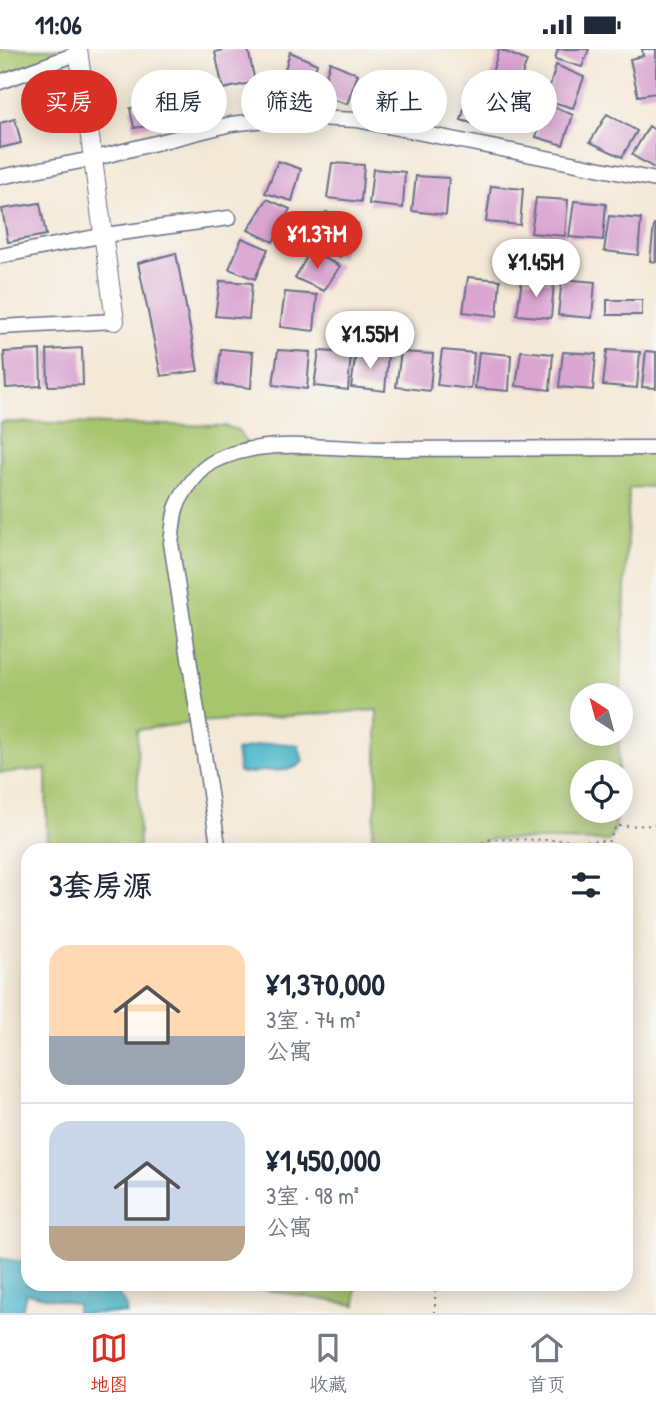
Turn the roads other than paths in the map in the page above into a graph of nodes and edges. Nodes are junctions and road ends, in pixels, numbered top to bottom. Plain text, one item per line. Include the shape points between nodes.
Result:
1 (79, 51) edge
2 (0, 82) edge
3 (92, 159) junction
4 (0, 177) edge
5 (656, 180) edge
6 (229, 218) dead end
7 (105, 235) junction
8 (0, 257) edge
9 (115, 321) joint
10 (0, 327) edge
11 (656, 448) edge
12 (218, 843) edge

1 - 2 street
1 - 3 street
3 - 4 street
3 - 5 street via 231,124 293,117 357,120
3 - 7 street
6 - 7 street
7 - 8 street
7 - 9 street
9 - 10 street
11 - 12 street via 278,446 240,452 203,470 177,507 171,543

